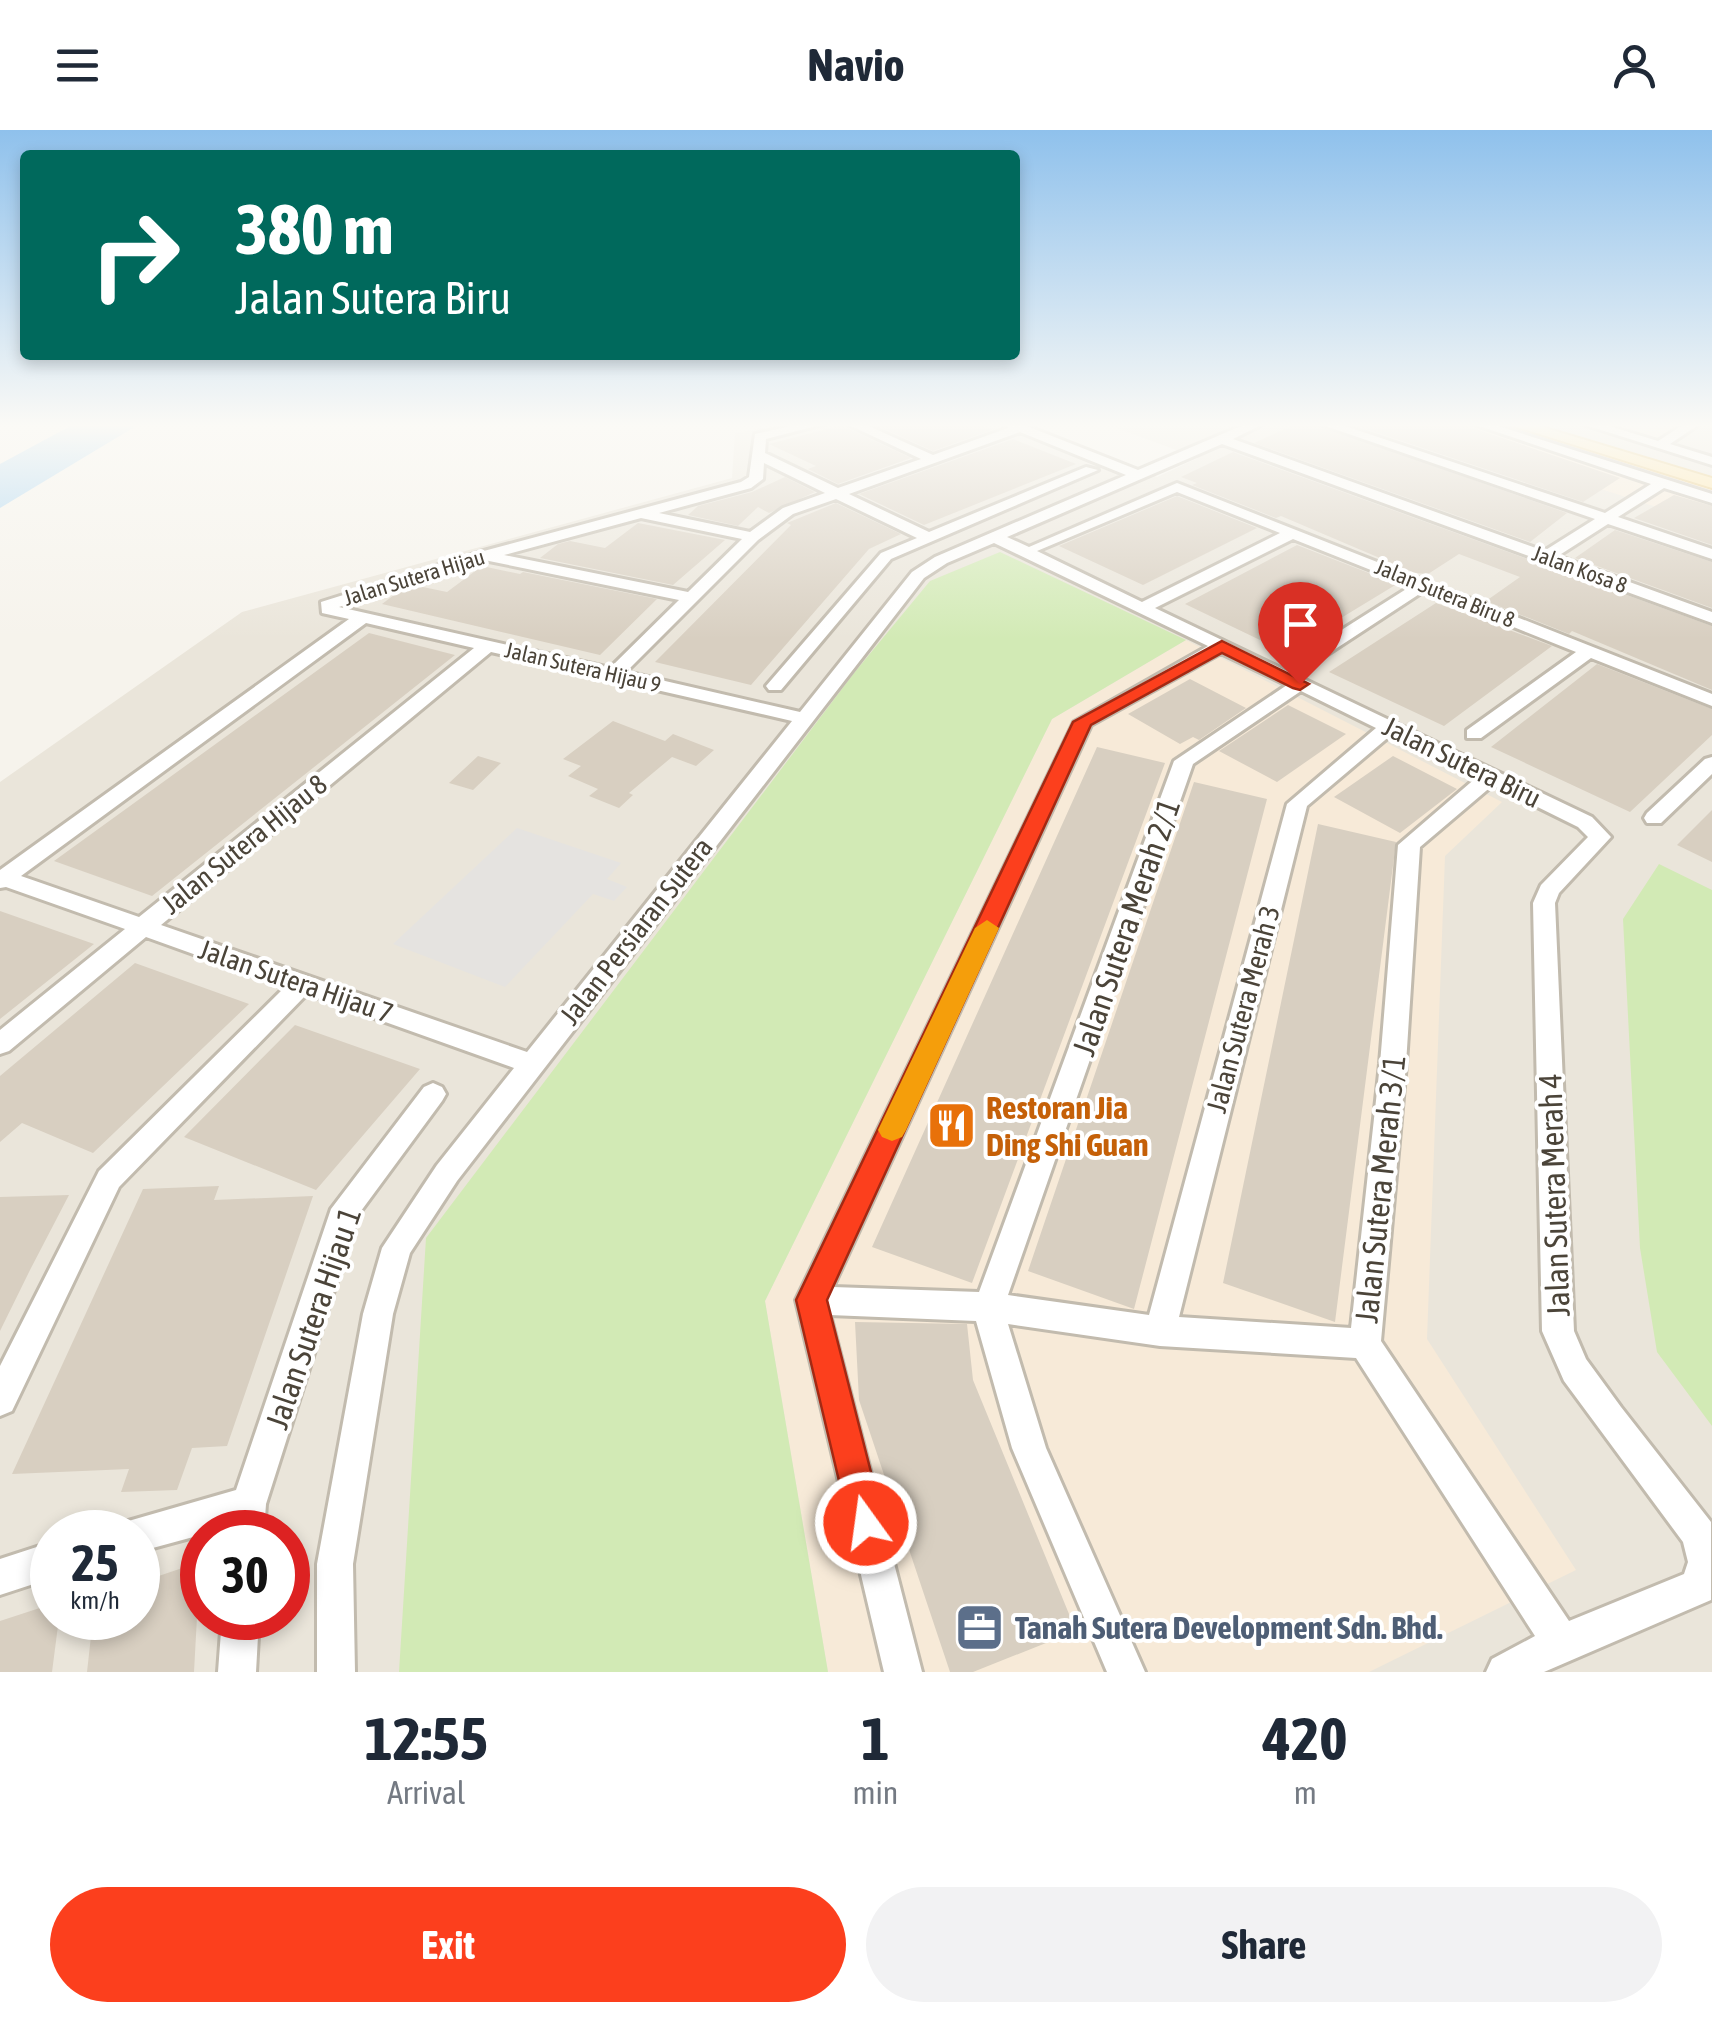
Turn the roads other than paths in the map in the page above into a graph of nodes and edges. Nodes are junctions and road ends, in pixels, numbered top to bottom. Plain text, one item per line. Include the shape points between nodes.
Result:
1 (706, 495) edge
2 (834, 495) edge
3 (844, 495) edge
4 (1031, 495) edge
5 (1095, 495) edge
6 (1158, 495) edge
7 (1198, 495) edge
8 (1376, 495) edge
9 (1536, 495) edge
10 (1642, 495) edge
11 (637, 513) junction
12 (1604, 518) junction
13 (1293, 532) junction
14 (753, 537) junction
15 (927, 537) junction
16 (995, 537) junction
17 (1036, 547) dead end
18 (1712, 554) edge
19 (486, 555) junction
20 (1546, 557) junction
21 (1424, 585) junction
22 (691, 598) junction
23 (1144, 607) junction
24 (364, 616) junction
25 (1712, 618) edge
26 (488, 645) junction
27 (1222, 646) junction
28 (1589, 651) junction
29 (1304, 672) junction
30 (614, 674) junction
31 (775, 686) dead end
32 (1712, 700) edge
33 (802, 718) junction
34 (1389, 727) junction
35 (1474, 734) dead end
36 (1712, 763) edge
37 (1492, 776) junction
38 (1654, 818) dead end
39 (1600, 837) joint
40 (2, 880) edge
41 (142, 927) junction
42 (303, 984) junction
43 (0, 1044) edge
44 (532, 1064) junction
45 (433, 1094) dead end
46 (811, 1300) junction
47 (989, 1308) junction
48 (1160, 1331) junction
49 (1364, 1344) junction
50 (0, 1400) edge
51 (251, 1510) edge
52 (30, 1567) edge
53 (0, 1576) edge
54 (240, 1640) edge
55 (1561, 1643) junction
56 (238, 1672) edge
57 (336, 1672) edge
58 (903, 1672) edge
59 (1126, 1672) edge
60 (1505, 1672) edge

1 - 11 street, Jalan Sutera Hijau
2 - 14 street via 788,511
3 - 15 street
4 - 15 street
5 - 16 street, Jalan Persiaran Sutera
6 - 17 street, Jalan Sutera Biru 8
7 - 13 street, Jalan Sutera Biru 8
8 - 20 street, Jalan Kosa 8
9 - 12 street
10 - 12 street
11 - 14 street
11 - 19 street, Jalan Sutera Hijau
12 - 18 street
12 - 20 street
13 - 21 street, Jalan Sutera Biru 8
13 - 23 street
14 - 22 street
15 - 31 street via 886,556
16 - 23 street, Jalan Sutera Biru
16 - 33 street, Jalan Persiaran Sutera via 918,575
19 - 22 street
19 - 24 street, Jalan Sutera Hijau via 327,605
20 - 25 street, Jalan Kosa 8
21 - 28 street, Jalan Sutera Biru 8
21 - 29 street, Jalan Sutera Merah 2/1
22 - 30 street
23 - 27 street, Jalan Sutera Biru
24 - 26 street, Jalan Sutera Hijau 9
24 - 40 street, Jalan Sutera Hijau
26 - 30 street, Jalan Sutera Hijau 9
26 - 41 street, Jalan Sutera Hijau 8
27 - 29 street, Jalan Sutera Biru
27 - 46 street via 1083,722
28 - 32 street, Jalan Sutera Biru 8
28 - 35 street
29 - 34 street, Jalan Sutera Biru
29 - 47 street, Jalan Sutera Merah 2/1 via 1184,761
30 - 33 street, Jalan Sutera Hijau 9
33 - 44 street, Jalan Persiaran Sutera
34 - 37 street, Jalan Sutera Biru
34 - 48 street, Jalan Sutera Merah 3 via 1296,804
36 - 38 street
37 - 39 street, Jalan Sutera Biru via 1595,828
37 - 49 street, Jalan Sutera Merah 3/1 via 1409,845
39 - 55 street, Jalan Sutera Merah 4 via 1549,890 1544,904 1558,1330 1575,1370 1699,1534 1706,1562 1698,1588
40 - 41 street, Jalan Sutera Hijau 7
41 - 42 street, Jalan Sutera Hijau 7
41 - 43 street, Jalan Sutera Hijau 8
42 - 44 street, Jalan Sutera Hijau 7
42 - 50 street via 109,1179
44 - 57 street, Jalan Persiaran Sutera via 397,1248 378,1314 335,1564
45 - 51 street, Jalan Sutera Hijau 1 via 345,1209
46 - 47 street
46 - 58 street
47 - 48 street
47 - 59 street via 1015,1416
48 - 49 street
49 - 55 street, Jalan Sutera Merah 3/1
52 - 53 street
54 - 56 street
55 - 60 street

